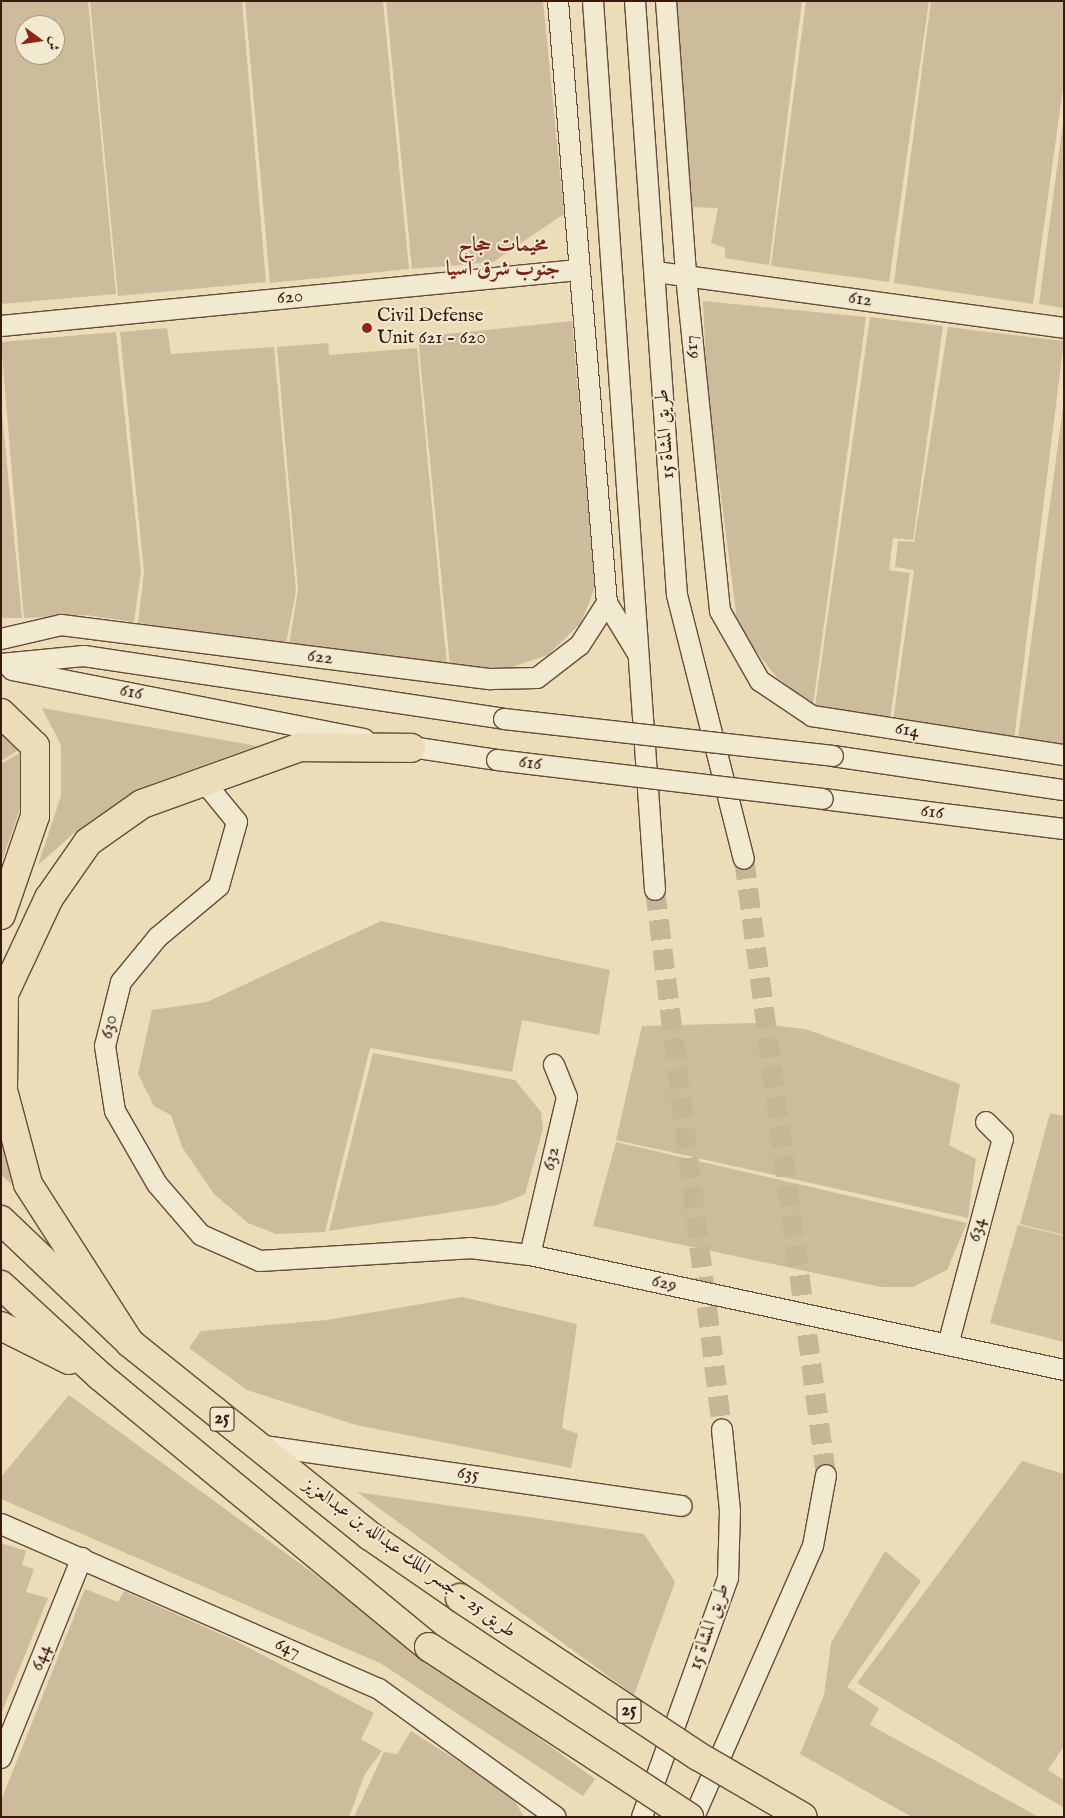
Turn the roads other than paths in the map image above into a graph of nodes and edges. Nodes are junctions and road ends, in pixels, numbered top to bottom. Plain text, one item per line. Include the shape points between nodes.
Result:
1 (558, 1) edge
2 (593, 1) edge
3 (635, 1) edge
4 (666, 1) edge
5 (578, 270) junction
6 (656, 272) junction
7 (686, 276) junction
8 (1, 326) edge
9 (1064, 328) edge
10 (607, 603) junction
11 (1, 639) edge
12 (639, 656) junction
13 (1, 666) edge
14 (760, 681) joint
15 (1, 713) edge
16 (411, 748) junction
17 (1064, 755) edge
18 (204, 783) junction
19 (1064, 790) edge
20 (1064, 829) edge
21 (744, 859) tunnel mouth
22 (655, 890) tunnel mouth
23 (1, 916) edge
24 (554, 1065) dead end
25 (986, 1122) dead end
26 (1, 1220) edge
27 (530, 1255) junction
28 (260, 1261) joint
29 (1, 1285) edge
30 (1, 1326) edge
31 (130, 1343) junction
32 (948, 1345) junction
33 (1064, 1370) edge
34 (100, 1376) junction
35 (722, 1429) tunnel mouth
36 (254, 1444) junction
37 (826, 1475) tunnel mouth
38 (682, 1506) dead end
39 (1, 1524) edge
40 (82, 1558) junction
41 (1, 1758) edge
42 (555, 1814) edge
43 (642, 1817) edge
44 (689, 1817) edge
45 (694, 1817) edge
46 (803, 1817) edge

1 - 5 street
2 - 12 street
3 - 6 street, طريق المشاة 15
4 - 7 street, 617
5 - 8 street, 620
5 - 10 street
6 - 7 street, 612
6 - 21 street, طريق المشاة 15 via 677,594
7 - 9 street, 612
7 - 14 street, 617 via 720,611
10 - 11 street, 622 via 580,645 537,678 491,680 61,625
10 - 12 street
12 - 22 street
13 - 16 street, 616
13 - 19 street, 616, bridge via 84,656 504,719 833,756
14 - 17 street, 614 via 812,716
15 - 23 main road via 35,746 36,806
16 - 18 main road via 300,747
16 - 20 street, 616, bridge
18 - 28 street, 630 via 236,822 219,886 158,937 121,982 105,1046 115,1111 157,1184 201,1235
18 - 31 main road via 142,804 88,842 49,898 4,994 3,1090 28,1184
24 - 27 street, 632 via 567,1097
25 - 32 street, 634 via 1003,1139
26 - 31 main road, طريق 25 - جسر الملك عبدالله بن عبدالعزيز / 25
27 - 28 street, 629 via 470,1248
27 - 32 street, 629
29 - 34 main road, 25
30 - 34 main road
31 - 36 main road, طريق 25 - جسر الملك عبدالله بن عبدالعزيز / 25
32 - 33 street, 629
34 - 44 main road, 25, bridge via 429,1647
35 - 43 street, طريق المشاة 15 via 730,1511 728,1578
36 - 38 street, 635
36 - 46 main road, طريق 25 - جسر الملك عبدالله بن عبدالعزيز / 25, bridge via 370,1536 460,1598 698,1756
37 - 45 street via 813,1546
39 - 40 street, 647
40 - 41 street, 644
40 - 42 street, 647 via 379,1690

